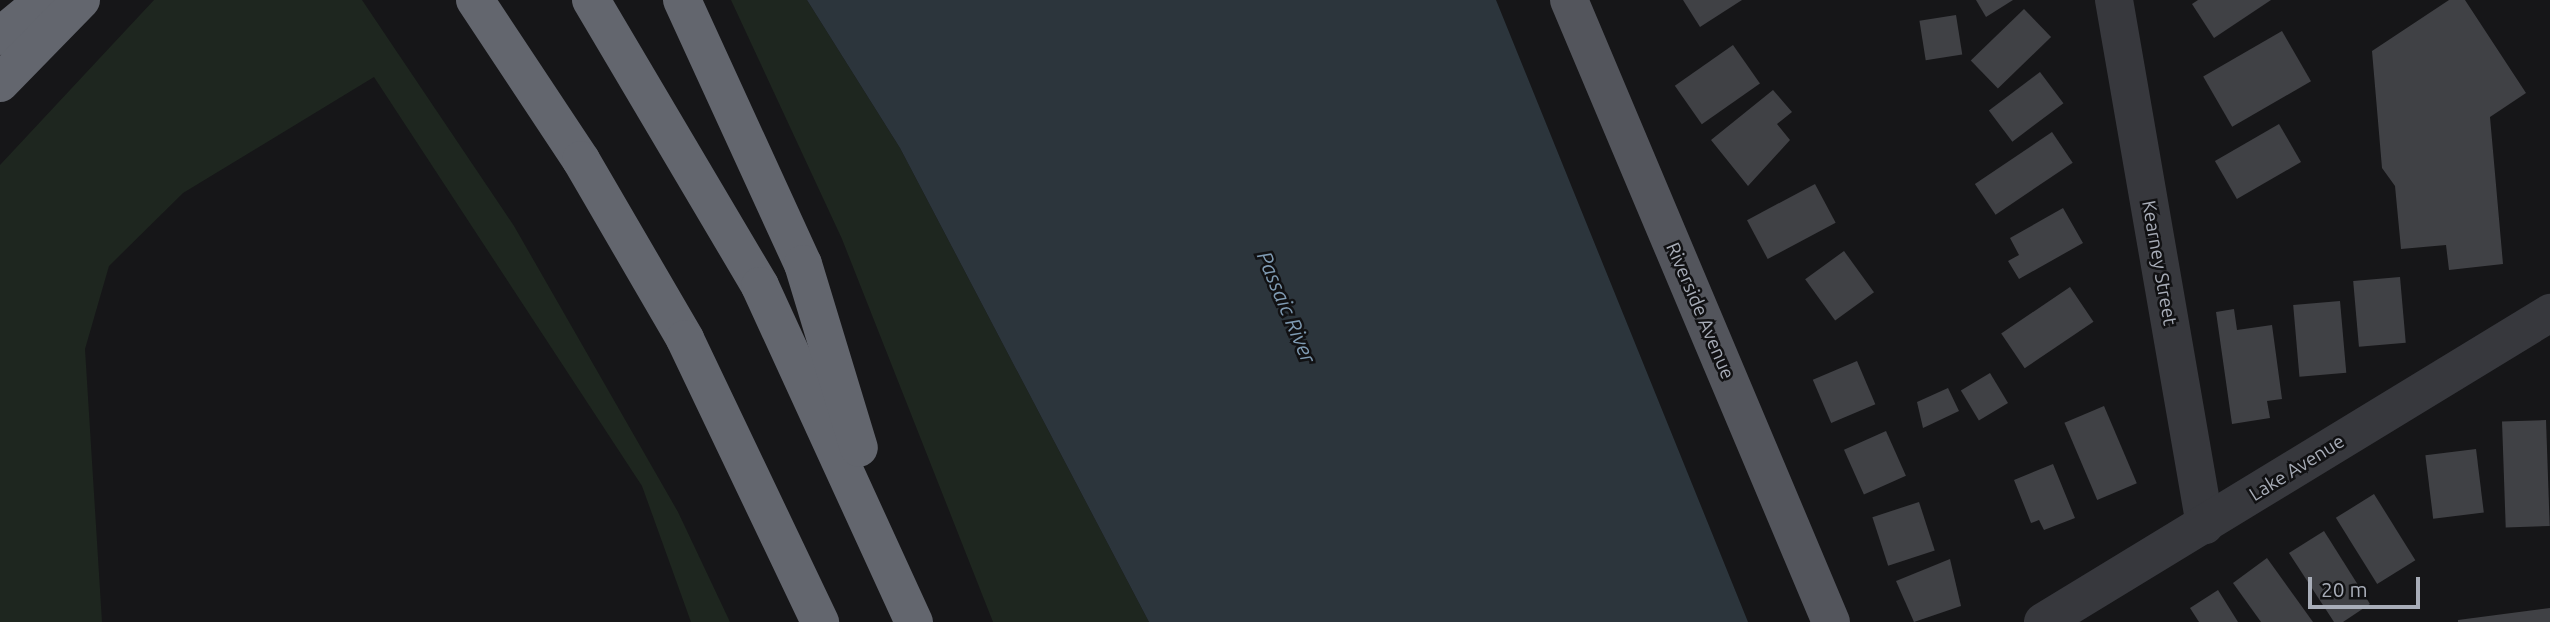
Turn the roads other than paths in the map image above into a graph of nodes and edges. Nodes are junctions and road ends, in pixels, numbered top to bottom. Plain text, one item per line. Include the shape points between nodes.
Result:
1 (44, 0) edge
2 (81, 0) edge
3 (475, 0) edge
4 (591, 0) edge
5 (682, 0) edge
6 (1569, 0) edge
7 (2114, 0) edge
8 (0, 36) edge
9 (0, 83) edge
10 (2550, 313) edge
11 (2205, 525) junction
12 (877, 532) junction
13 (820, 622) edge
14 (914, 622) edge
15 (1831, 622) edge
16 (2043, 622) edge

1 - 8 highway
2 - 9 highway
3 - 13 highway via 581,160 685,339
4 - 12 highway via 760,286
5 - 12 highway via 803,264 845,394
6 - 15 main road, Riverside Avenue
7 - 11 street, Kearney Street
10 - 11 street, Lake Avenue
11 - 16 street, Lake Avenue
12 - 14 highway

